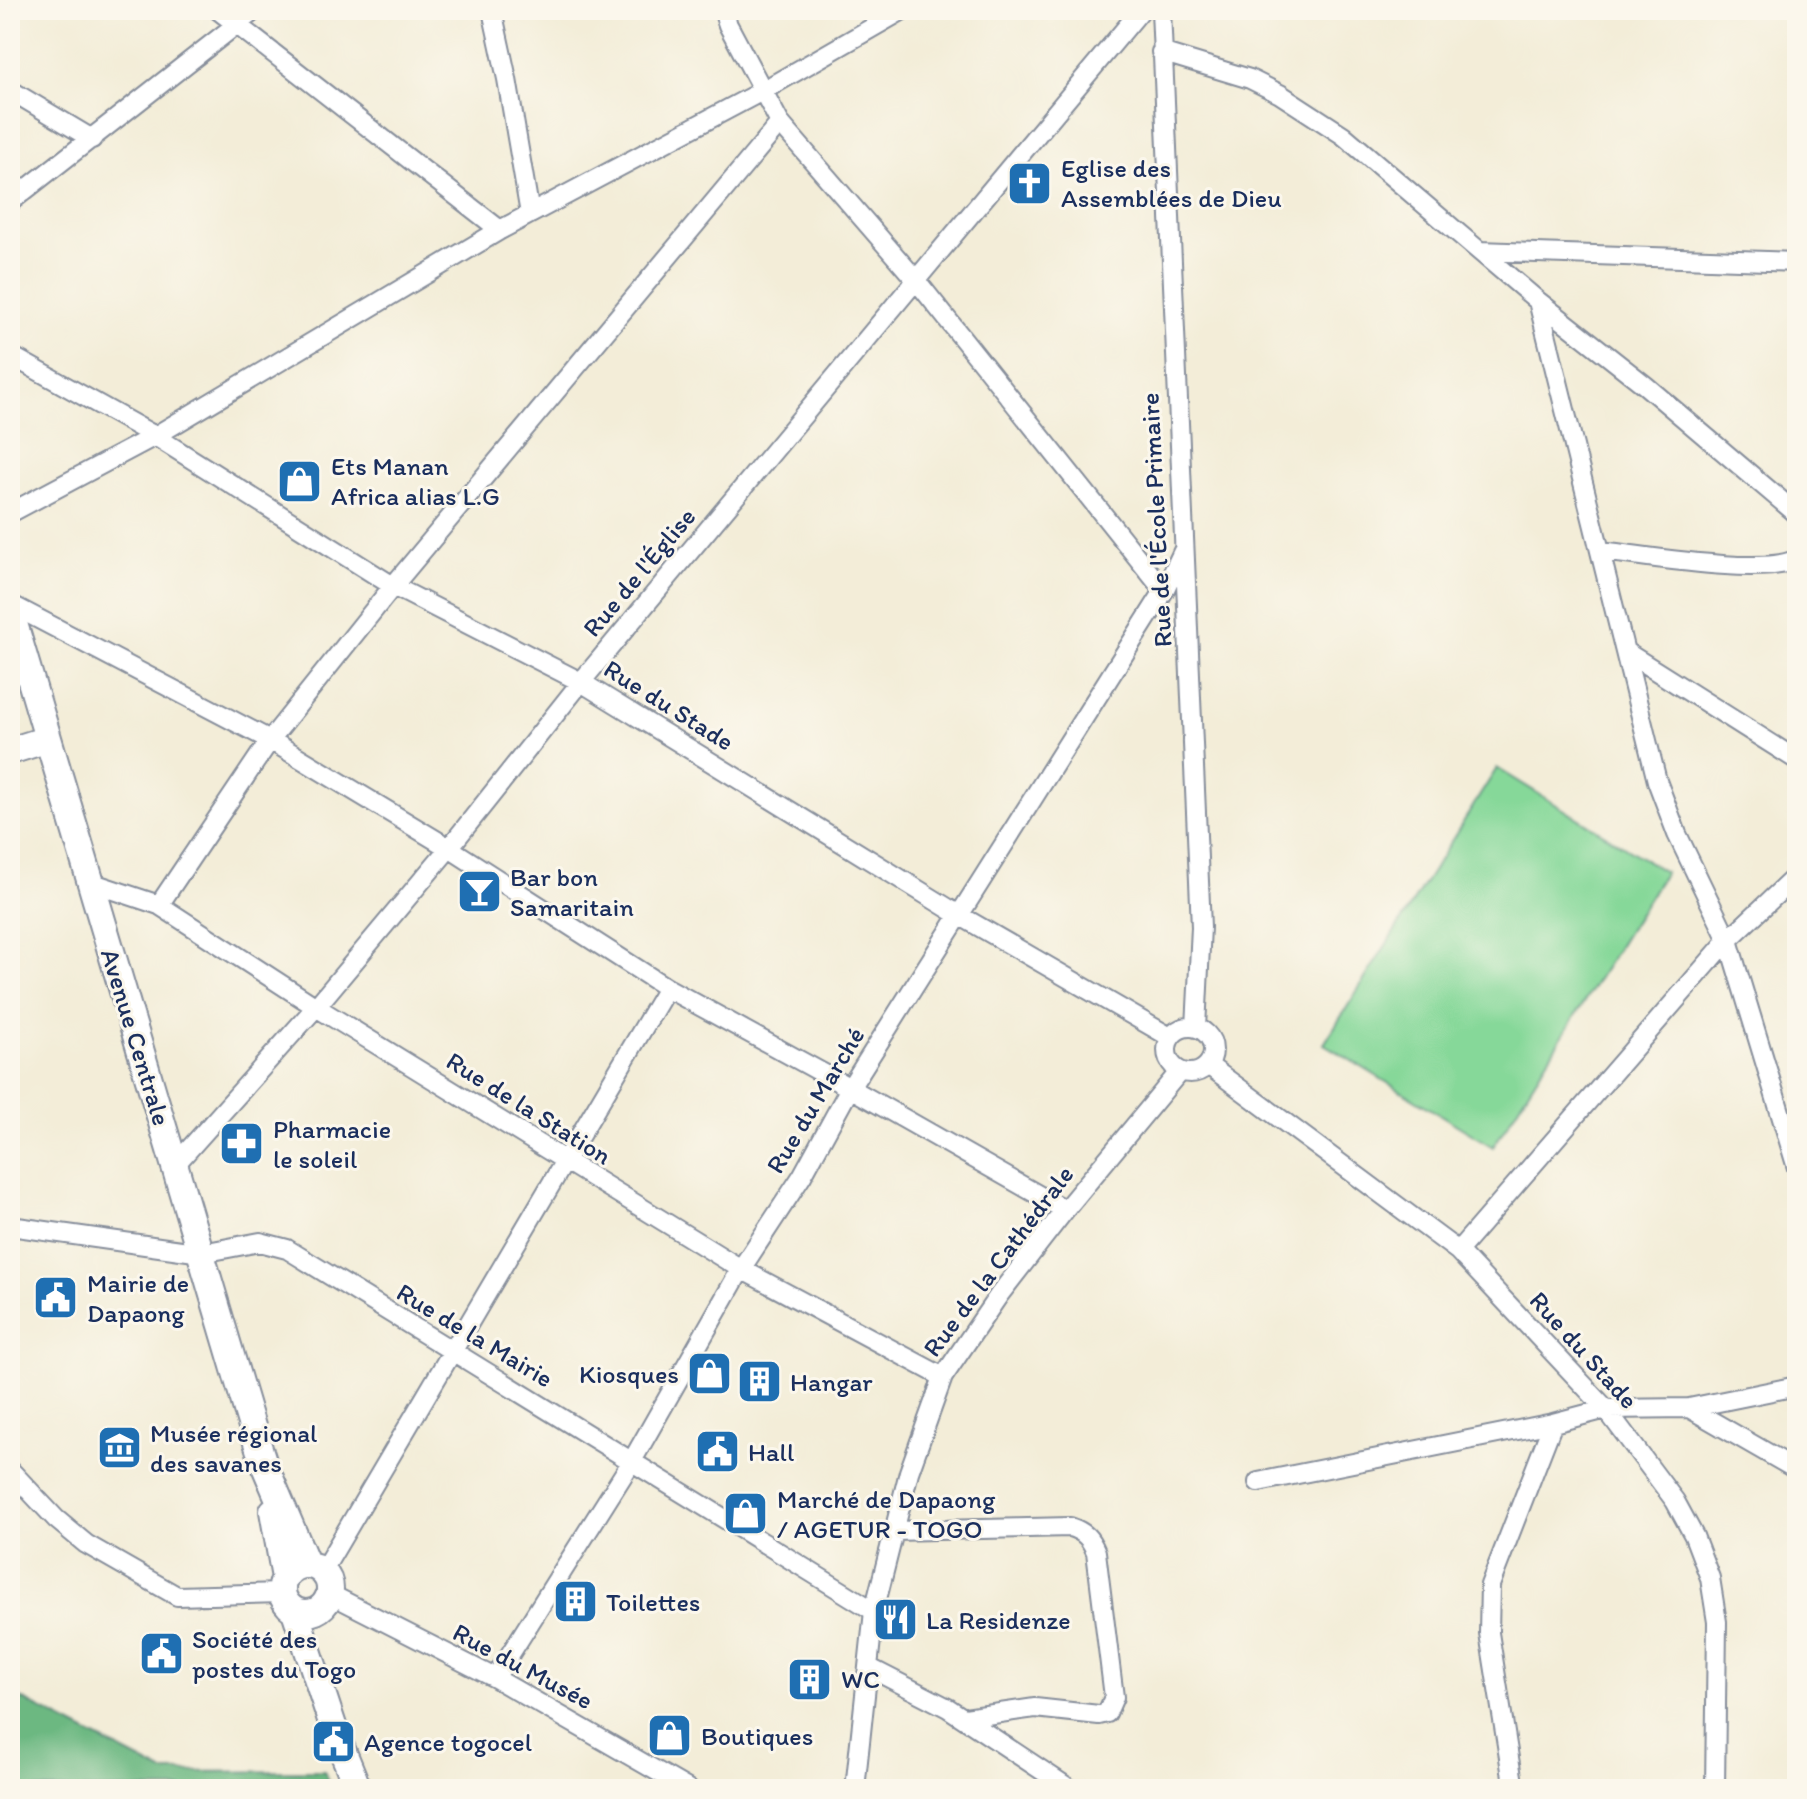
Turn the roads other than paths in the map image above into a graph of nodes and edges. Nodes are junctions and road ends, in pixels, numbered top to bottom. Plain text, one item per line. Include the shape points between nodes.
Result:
1 (218, 10) edge
2 (255, 10) edge
3 (492, 10) edge
4 (723, 10) edge
5 (903, 10) edge
6 (1141, 10) edge
7 (1161, 10) edge
8 (237, 25) junction
9 (1161, 52) junction
10 (10, 90) edge
11 (764, 90) junction
12 (780, 123) junction
13 (92, 139) junction
14 (10, 202) edge
15 (530, 214) junction
16 (500, 230) junction
17 (1480, 251) junction
18 (1797, 262) edge
19 (916, 280) junction
20 (1538, 301) junction
21 (10, 355) edge
22 (155, 436) junction
23 (10, 513) edge
24 (1797, 514) edge
25 (1183, 551) junction
26 (1600, 551) junction
27 (1797, 559) edge
28 (393, 586) junction
29 (1164, 591) junction
30 (10, 607) edge
31 (1626, 652) junction
32 (581, 682) junction
33 (48, 739) junction
34 (270, 740) junction
35 (10, 751) edge
36 (1797, 760) edge
37 (449, 848) junction
38 (1797, 875) edge
39 (90, 882) junction
40 (159, 905) junction
41 (959, 915) junction
42 (1728, 940) junction
43 (667, 988) junction
44 (316, 1007) junction
45 (1196, 1028) junction
46 (1170, 1037) junction
47 (1208, 1065) junction
48 (1180, 1071) junction
49 (850, 1088) junction
50 (564, 1160) junction
51 (175, 1165) junction
52 (1797, 1168) edge
53 (1065, 1210) junction
54 (10, 1226) edge
55 (1458, 1251) junction
56 (202, 1253) junction
57 (741, 1269) junction
58 (451, 1352) junction
59 (943, 1377) junction
60 (1797, 1386) edge
61 (1689, 1408) junction
62 (1606, 1409) junction
63 (1553, 1423) junction
64 (632, 1461) junction
65 (10, 1470) edge
66 (1797, 1470) edge
67 (1258, 1482) dead end
68 (893, 1531) junction
69 (306, 1589) junction
70 (874, 1611) junction
71 (868, 1667) junction
72 (495, 1678) junction
73 (965, 1718) junction
74 (358, 1789) edge
75 (688, 1789) edge
76 (855, 1789) edge
77 (1070, 1789) edge
78 (1514, 1789) edge
79 (1715, 1789) edge

1 - 8 street
2 - 8 street
3 - 15 street
4 - 11 street
5 - 11 street
6 - 19 street, Rue de l'Église
7 - 9 street, Rue de l'École Primaire
8 - 13 street
8 - 16 street
9 - 17 street via 1250,79 1313,113
9 - 25 street, Rue de l'École Primaire
10 - 13 street
11 - 12 street
11 - 15 street
12 - 19 street
12 - 28 street
13 - 14 street
15 - 16 street
16 - 22 street
17 - 18 street
17 - 20 street
19 - 29 street
19 - 32 street, Rue de l'Église
20 - 24 street
20 - 26 street
21 - 22 street, Rue du Stade
22 - 23 street
22 - 28 street, Rue du Stade
25 - 29 street, Rue du Marché
25 - 45 street, Rue de l'École Primaire via 1201,927
26 - 27 street via 1745,566
26 - 31 street
28 - 32 street, Rue du Stade
28 - 34 street
29 - 41 street, Rue du Marché
30 - 33 main road, Avenue Centrale
30 - 34 street
31 - 36 street
31 - 42 street via 1657,781
32 - 37 street, Rue de l'Église
32 - 41 street, Rue du Stade
33 - 35 main road
33 - 39 main road, Avenue Centrale
34 - 37 street
34 - 40 street
37 - 43 street
37 - 44 street, Rue de l'Église
38 - 42 street
39 - 40 street, Rue de la Station
39 - 51 main road, Avenue Centrale
40 - 44 street, Rue de la Station
41 - 46 street, Rue du Stade
41 - 49 street, Rue du Marché
42 - 52 street
42 - 55 street
43 - 49 street
43 - 50 street
44 - 50 street, Rue de la Station
44 - 51 street, Rue de l'Église
45 - 46 street via 1182,1028
45 - 47 street via 1212,1043
46 - 48 street via 1166,1052
47 - 48 street via 1195,1073
47 - 55 street, Rue du Stade
48 - 53 street, Rue de la Cathédrale
49 - 53 street
49 - 57 street, Rue du Marché via 802,1176
50 - 57 street, Rue de la Station
50 - 58 street
51 - 56 main road, Avenue Centrale
53 - 59 street, Rue de la Cathédrale
54 - 56 street, Rue de la Mairie
55 - 62 street, Rue du Stade
56 - 58 street, Rue de la Mairie via 260,1242 287,1249
56 - 69 main road, Avenue Centrale
57 - 59 street, Rue de la Station
57 - 64 street, Rue du Marché
58 - 64 street, Rue de la Mairie
58 - 69 street
59 - 68 street, Rue de la Cathédrale
60 - 61 street
61 - 62 street
61 - 66 street
62 - 63 street
62 - 79 street, Rue du Stade via 1675,1501 1710,1578 1717,1647
63 - 67 street
63 - 78 street via 1490,1585 1489,1633
64 - 70 street, Rue de la Mairie
64 - 72 street, Rue du Marché
65 - 69 street, Rue du Musée via 86,1544 177,1596
68 - 70 street, Rue de la Cathédrale
68 - 73 street via 1070,1527 1090,1538 1096,1552 1112,1707 1099,1715 1035,1708
69 - 72 street, Rue du Musée
69 - 74 main road, Avenue Centrale via 323,1694
70 - 71 street, Rue de la Cathédrale
71 - 73 street
71 - 76 street, Rue de la Cathédrale
72 - 75 street, Rue du Musée
73 - 77 street

